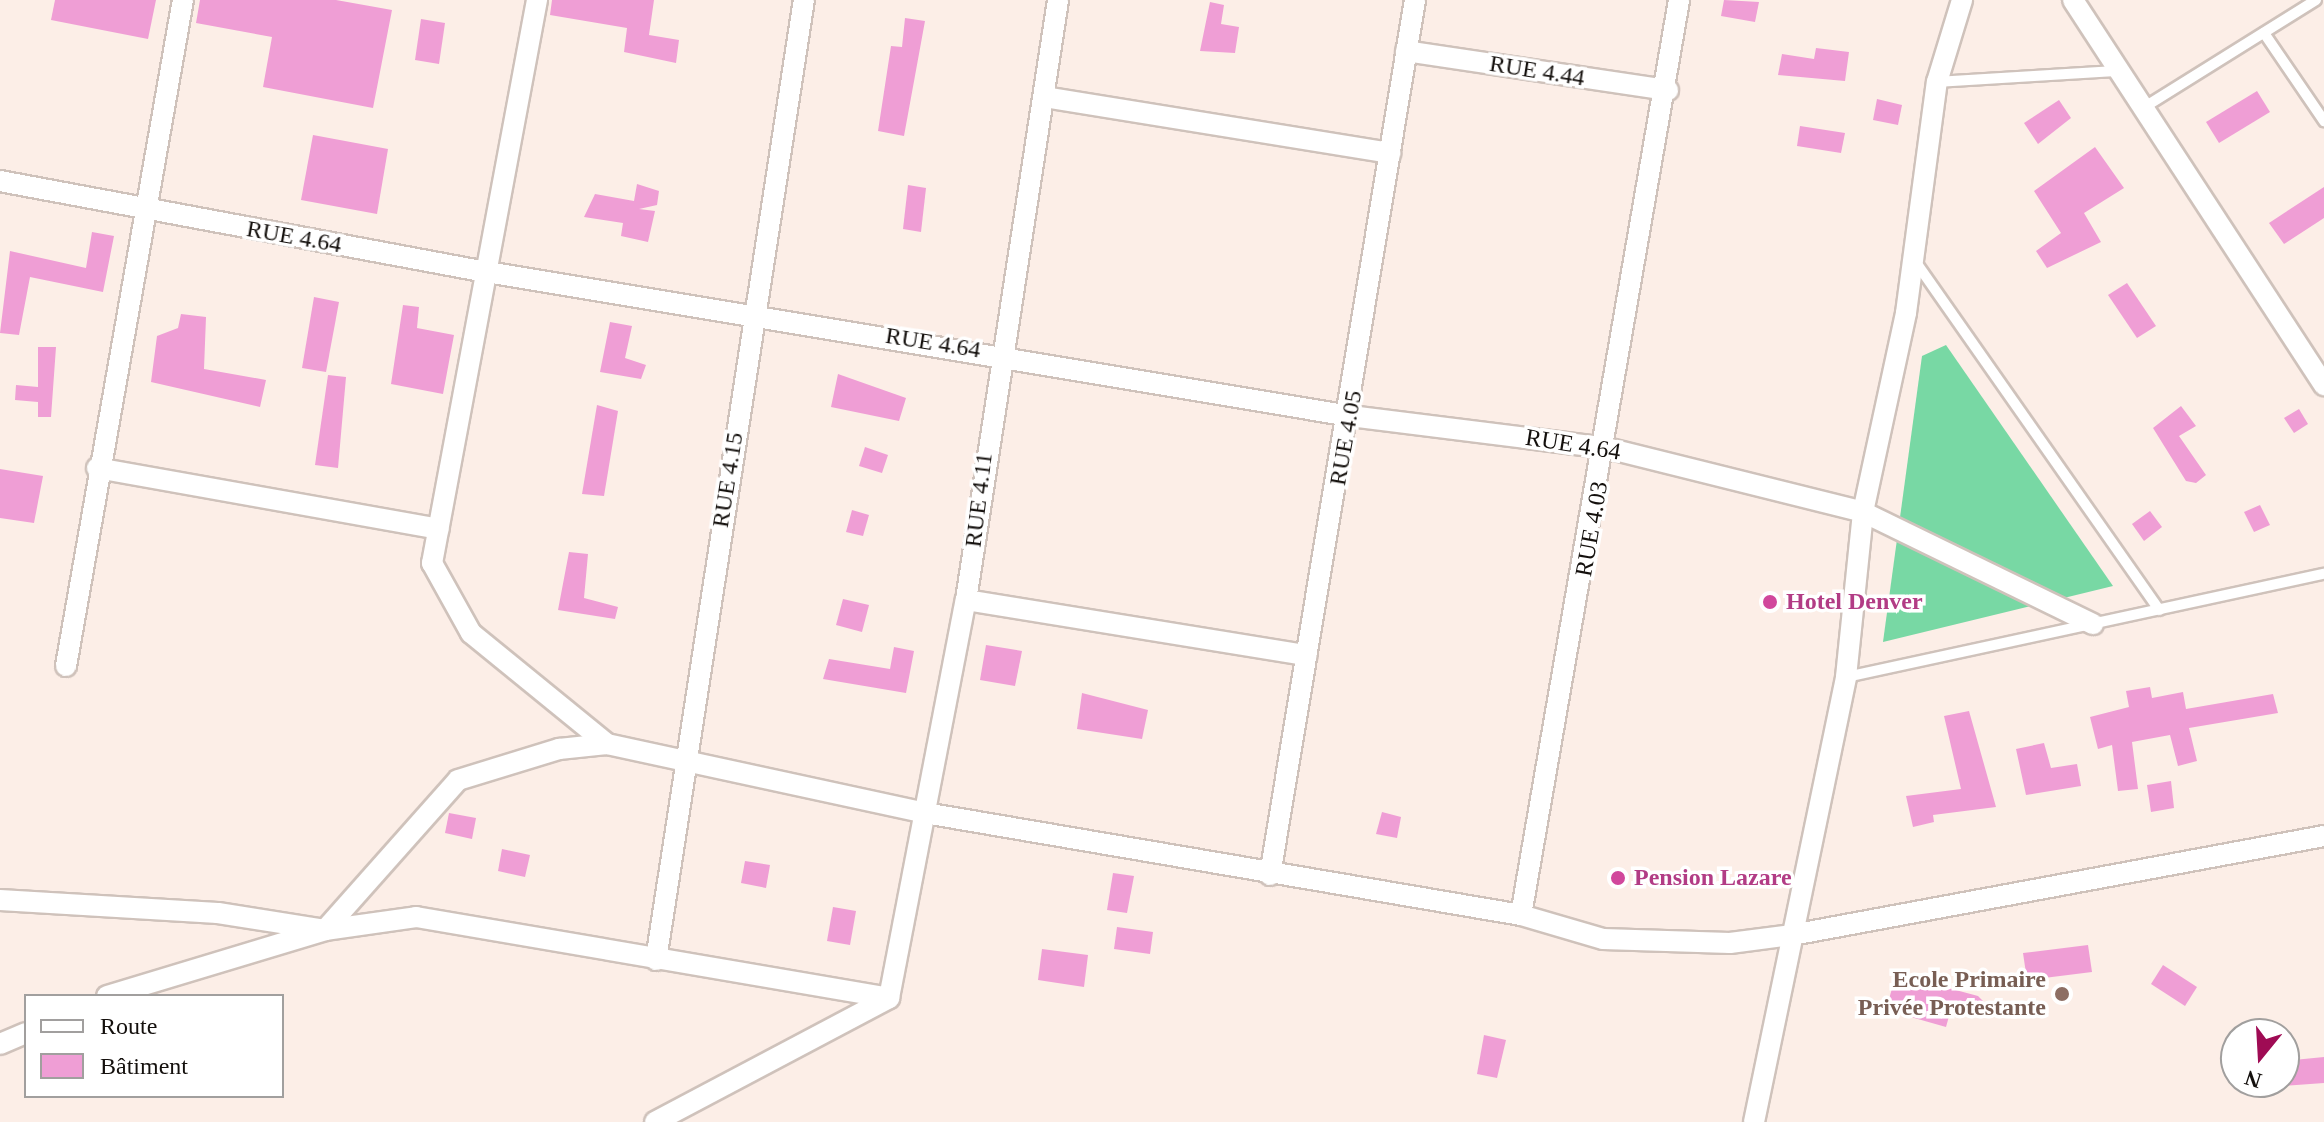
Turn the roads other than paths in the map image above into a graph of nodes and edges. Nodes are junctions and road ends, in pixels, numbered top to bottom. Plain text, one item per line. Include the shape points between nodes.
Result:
1 (183, 0) edge
2 (537, 0) edge
3 (804, 0) edge
4 (1058, 0) edge
5 (1415, 0) edge
6 (1679, 0) edge
7 (1962, 0) edge
8 (2073, 0) edge
9 (2316, 0) edge
10 (2264, 33) junction
11 (1406, 51) junction
12 (2119, 71) junction
13 (1937, 82) junction
14 (1668, 90) junction
15 (1044, 97) junction
16 (2143, 108) junction
17 (2324, 121) edge
18 (1391, 153) junction
19 (0, 181) edge
20 (148, 211) junction
21 (1913, 258) junction
22 (487, 272) junction
23 (752, 315) junction
24 (999, 353) junction
25 (2324, 385) edge
26 (1350, 416) junction
27 (1607, 448) junction
28 (97, 468) junction
29 (1863, 512) junction
30 (439, 529) junction
31 (2324, 574) edge
32 (966, 600) junction
33 (2159, 610) junction
34 (2093, 624) junction
35 (1307, 655) junction
36 (66, 666) dead end
37 (1846, 677) junction
38 (607, 744) junction
39 (685, 764) junction
40 (925, 813) junction
41 (2324, 836) edge
42 (1270, 875) junction
43 (0, 900) edge
44 (1521, 915) junction
45 (325, 930) junction
46 (1792, 935) junction
47 (656, 960) junction
48 (114, 994) edge
49 (889, 998) junction
50 (24, 1034) edge
51 (0, 1044) edge
52 (655, 1122) edge
53 (1754, 1122) edge

1 - 20 street
2 - 22 street
3 - 23 street, RUE 4.15
4 - 15 street, RUE 4.11
5 - 11 street, RUE 4.05
6 - 14 street, RUE 4.03
7 - 13 street
8 - 12 street
9 - 10 lane
10 - 16 lane
10 - 17 lane
11 - 14 street, RUE 4.44
11 - 18 street, RUE 4.05
12 - 13 lane
12 - 16 street
13 - 21 street
14 - 27 street, RUE 4.03
15 - 18 street
15 - 24 street, RUE 4.11
16 - 25 street
18 - 26 street, RUE 4.05
19 - 20 street, RUE 4.64
20 - 22 street, RUE 4.64
20 - 28 street
21 - 29 street
21 - 33 lane
22 - 23 street, RUE 4.64
22 - 30 street
23 - 24 street, RUE 4.64
23 - 39 street, RUE 4.15
24 - 26 street, RUE 4.64
24 - 32 street, RUE 4.11
26 - 27 street, RUE 4.64
26 - 35 street, RUE 4.05
27 - 29 street, RUE 4.64
27 - 44 street, RUE 4.03
28 - 30 street
28 - 36 street
29 - 34 street, RUE 4.64
29 - 37 street
30 - 38 street via 432,563 471,633
31 - 33 lane
32 - 35 street
32 - 40 street, RUE 4.11
33 - 34 lane
34 - 37 lane
35 - 42 street, RUE 4.05
37 - 46 street
38 - 39 street
38 - 45 street via 559,749 458,780
39 - 40 street
39 - 47 street, RUE 4.15
40 - 42 street
40 - 49 street, RUE 4.11
41 - 46 street
42 - 44 street
43 - 45 street via 218,913
44 - 46 street via 1603,939 1730,943
45 - 47 street via 416,917
45 - 48 street
46 - 53 street
47 - 49 street
49 - 52 street
50 - 51 street

